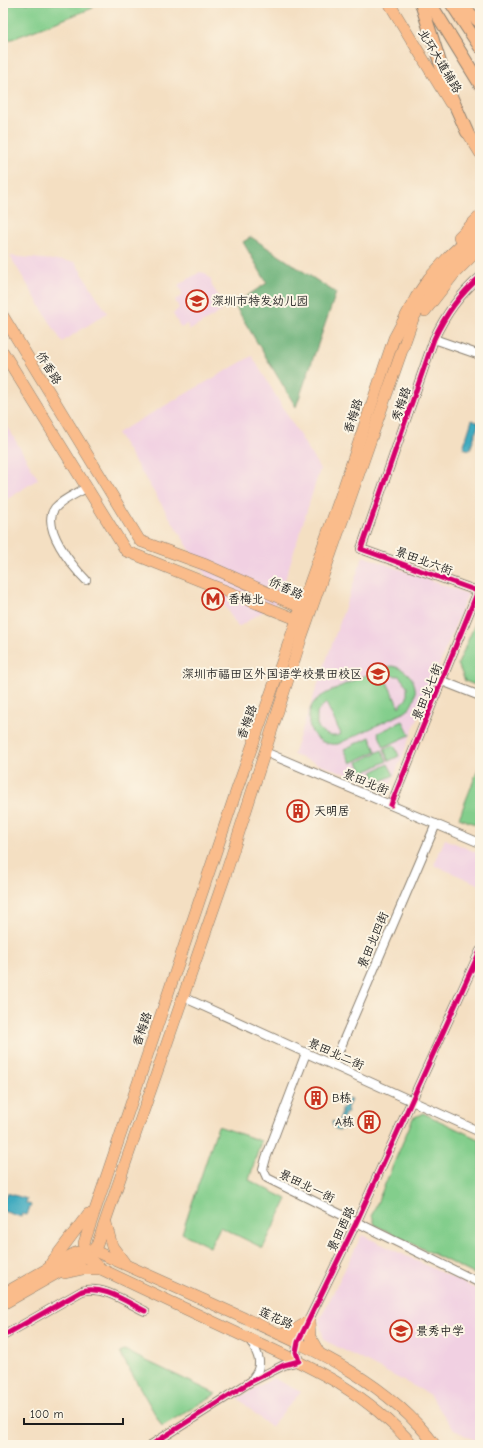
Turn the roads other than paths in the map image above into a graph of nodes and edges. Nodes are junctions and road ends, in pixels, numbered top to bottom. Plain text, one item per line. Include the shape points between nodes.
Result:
1 (389, 3) edge
2 (421, 3) edge
3 (430, 3) edge
4 (451, 3) edge
5 (457, 3) edge
6 (480, 22) edge
7 (480, 48) edge
8 (480, 84) edge
9 (467, 132) junction
10 (480, 153) edge
11 (480, 216) edge
12 (480, 227) edge
13 (480, 238) edge
14 (480, 248) edge
15 (480, 277) edge
16 (426, 289) junction
17 (3, 316) edge
18 (394, 338) junction
19 (434, 339) junction
20 (404, 344) junction
21 (3, 352) edge
22 (480, 355) edge
23 (86, 488) junction
24 (361, 549) joint
25 (86, 580) dead end
26 (479, 590) edge
27 (300, 607) junction
28 (309, 617) junction
29 (296, 619) junction
30 (442, 681) junction
31 (480, 696) edge
32 (258, 729) junction
33 (252, 745) junction
34 (265, 752) junction
35 (391, 806) junction
36 (438, 825) junction
37 (480, 843) edge
38 (209, 871) junction
39 (226, 873) junction
40 (480, 951) edge
41 (477, 963) edge
42 (183, 997) junction
43 (306, 1053) junction
44 (335, 1066) junction
45 (410, 1101) junction
46 (480, 1132) edge
47 (99, 1197) junction
48 (106, 1218) junction
49 (356, 1223) junction
50 (88, 1252) junction
51 (131, 1267) junction
52 (101, 1269) junction
53 (39, 1273) junction
54 (52, 1276) junction
55 (480, 1283) edge
56 (176, 1288) junction
57 (3, 1294) edge
58 (169, 1301) junction
59 (3, 1304) edge
60 (145, 1311) dead end
61 (309, 1321) junction
62 (278, 1334) junction
63 (3, 1336) edge
64 (249, 1338) junction
65 (298, 1342) junction
66 (323, 1355) junction
67 (299, 1361) junction
68 (250, 1382) junction
69 (151, 1445) edge
70 (413, 1445) edge
71 (435, 1445) edge

1 - 9 main road, 北环大道辅路
2 - 9 highway via 450,94
3 - 8 highway
4 - 7 highway
5 - 6 highway
9 - 10 main road, 北环大道辅路
11 - 18 main road via 444,251 416,285 398,318
12 - 16 main road, 香梅路 via 441,264
13 - 16 main road, 香梅路
14 - 20 main road via 437,294
15 - 19 street, 秀梅路 via 452,308
16 - 18 main road, 香梅路
16 - 20 main road, 香梅路
17 - 27 main road, 侨香路 via 140,541 206,566
18 - 27 main road, 香梅路
19 - 22 street
19 - 24 street, 秀梅路
20 - 28 main road, 香梅路
21 - 23 main road, 侨香路
23 - 25 street via 59,504 51,514 50,521 54,535 71,563
23 - 29 main road, 侨香路 via 126,551
24 - 26 street, 景田北六街
26 - 30 street, 景田北七街
27 - 28 main road, 侨香路
27 - 29 main road, 香梅路
28 - 29 main road, 侨香路
28 - 34 main road, 香梅路
29 - 32 main road, 香梅路
30 - 31 street
30 - 35 street, 景田北七街
32 - 33 main road, 香梅路
32 - 34 main road
33 - 34 main road
33 - 38 main road, 香梅路
34 - 35 street, 景田北街
34 - 39 main road, 香梅路
35 - 36 street, 景田北街
36 - 37 street, 景田北街
36 - 44 street, 景田北四街
38 - 39 main road via 218,865
38 - 47 main road, 香梅路
39 - 42 main road, 香梅路
40 - 41 street, 景田西路
41 - 45 street, 景田西路
42 - 43 street, 景田北二街
42 - 48 main road, 香梅路
43 - 44 street, 景田北二街
43 - 49 street, 景田北一街 via 266,1158 264,1172 269,1181
44 - 45 street, 景田北二街
45 - 46 street, 景田北二街
45 - 49 street, 景田西路
47 - 50 main road, 香梅路 via 85,1236
47 - 53 main road via 67,1244
48 - 50 main road, 香梅路
48 - 51 main road via 112,1246 119,1258
49 - 55 street, 景田北一街
49 - 61 street, 景田西路
50 - 51 main road, 莲花路
50 - 52 main road
50 - 53 main road via 75,1253
50 - 54 main road
51 - 56 main road, 莲花路
52 - 54 main road via 77,1270
52 - 58 main road
53 - 57 main road
54 - 59 main road
56 - 58 main road via 170,1290
56 - 62 main road, 莲花路
58 - 64 main road
60 - 63 street via 92,1288 82,1291
61 - 62 main road via 293,1331
61 - 65 street, 景田西路
61 - 66 main road via 310,1340
62 - 65 main road, 莲花路
64 - 67 main road
64 - 68 street via 260,1363 258,1373
65 - 66 main road, 莲花路
65 - 67 street via 296,1352
66 - 71 main road, 莲花路 via 382,1392 414,1420
67 - 68 street via 284,1365
67 - 70 main road via 358,1395 385,1416
68 - 69 street

